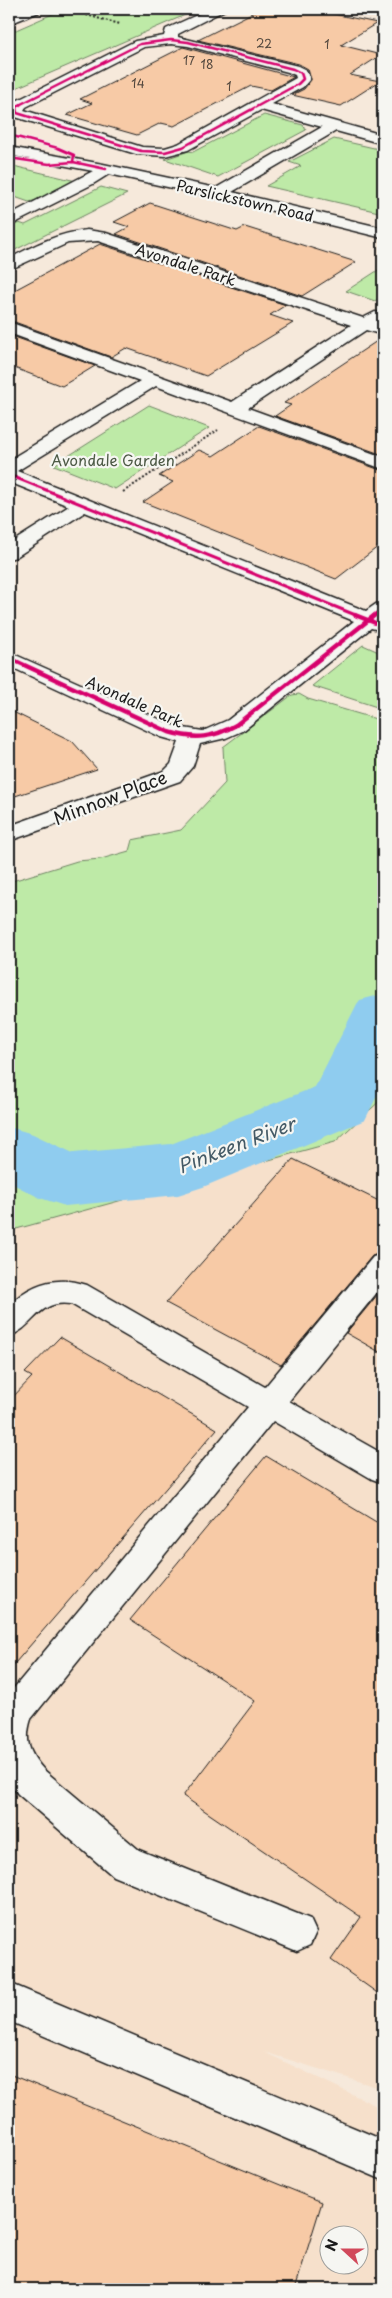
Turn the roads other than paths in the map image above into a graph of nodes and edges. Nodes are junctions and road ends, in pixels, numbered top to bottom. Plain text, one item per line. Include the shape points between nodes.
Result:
1 (34, 9) edge
2 (220, 9) edge
3 (9, 20) edge
4 (171, 40) junction
5 (259, 105) junction
6 (333, 127) junction
7 (383, 140) edge
8 (9, 143) edge
9 (9, 151) edge
10 (74, 162) junction
11 (106, 169) junction
12 (218, 193) junction
13 (18, 203) dead end
14 (35, 208) junction
15 (9, 222) edge
16 (383, 233) edge
17 (9, 265) edge
18 (383, 312) edge
19 (364, 324) junction
20 (9, 327) edge
21 (383, 330) edge
22 (154, 380) junction
23 (239, 411) junction
24 (383, 463) edge
25 (9, 468) edge
26 (9, 475) edge
27 (89, 507) junction
28 (9, 553) edge
29 (378, 618) edge
30 (9, 658) edge
31 (191, 738) junction
32 (9, 834) edge
33 (383, 1266) edge
34 (9, 1324) edge
35 (269, 1404) junction
36 (383, 1470) edge
37 (13, 1711) edge
38 (297, 1932) dead end
39 (9, 2002) edge
40 (383, 2160) edge

1 - 3 street
2 - 4 street via 171,32
4 - 5 street via 301,73 303,79 298,84
4 - 5 street via 140,44 20,104 16,108 17,113 141,150 165,152 176,150
5 - 6 street
6 - 7 street
6 - 12 street
8 - 10 street
9 - 10 street
10 - 11 street, Parslickstown Road
11 - 12 street, Parslickstown Road
11 - 14 street
12 - 16 street, Parslickstown Road
13 - 14 street
14 - 15 street
17 - 19 street, Avondale Park via 62,238 80,234 100,236
18 - 19 street
19 - 21 street, Avondale Park
19 - 23 street
20 - 22 street
22 - 23 street
22 - 25 street
23 - 24 street
26 - 27 street, Avondale Park
27 - 28 street
27 - 29 street, Avondale Park
29 - 31 street, Avondale Park via 236,725 210,737
30 - 31 street, Avondale Park via 169,732
31 - 32 street, Minnow Place via 182,766 172,776
33 - 35 street
34 - 35 street via 36,1296 51,1291 77,1293
35 - 36 street
35 - 37 street
37 - 38 street via 9,1733 15,1763 31,1782 126,1863
39 - 40 street

